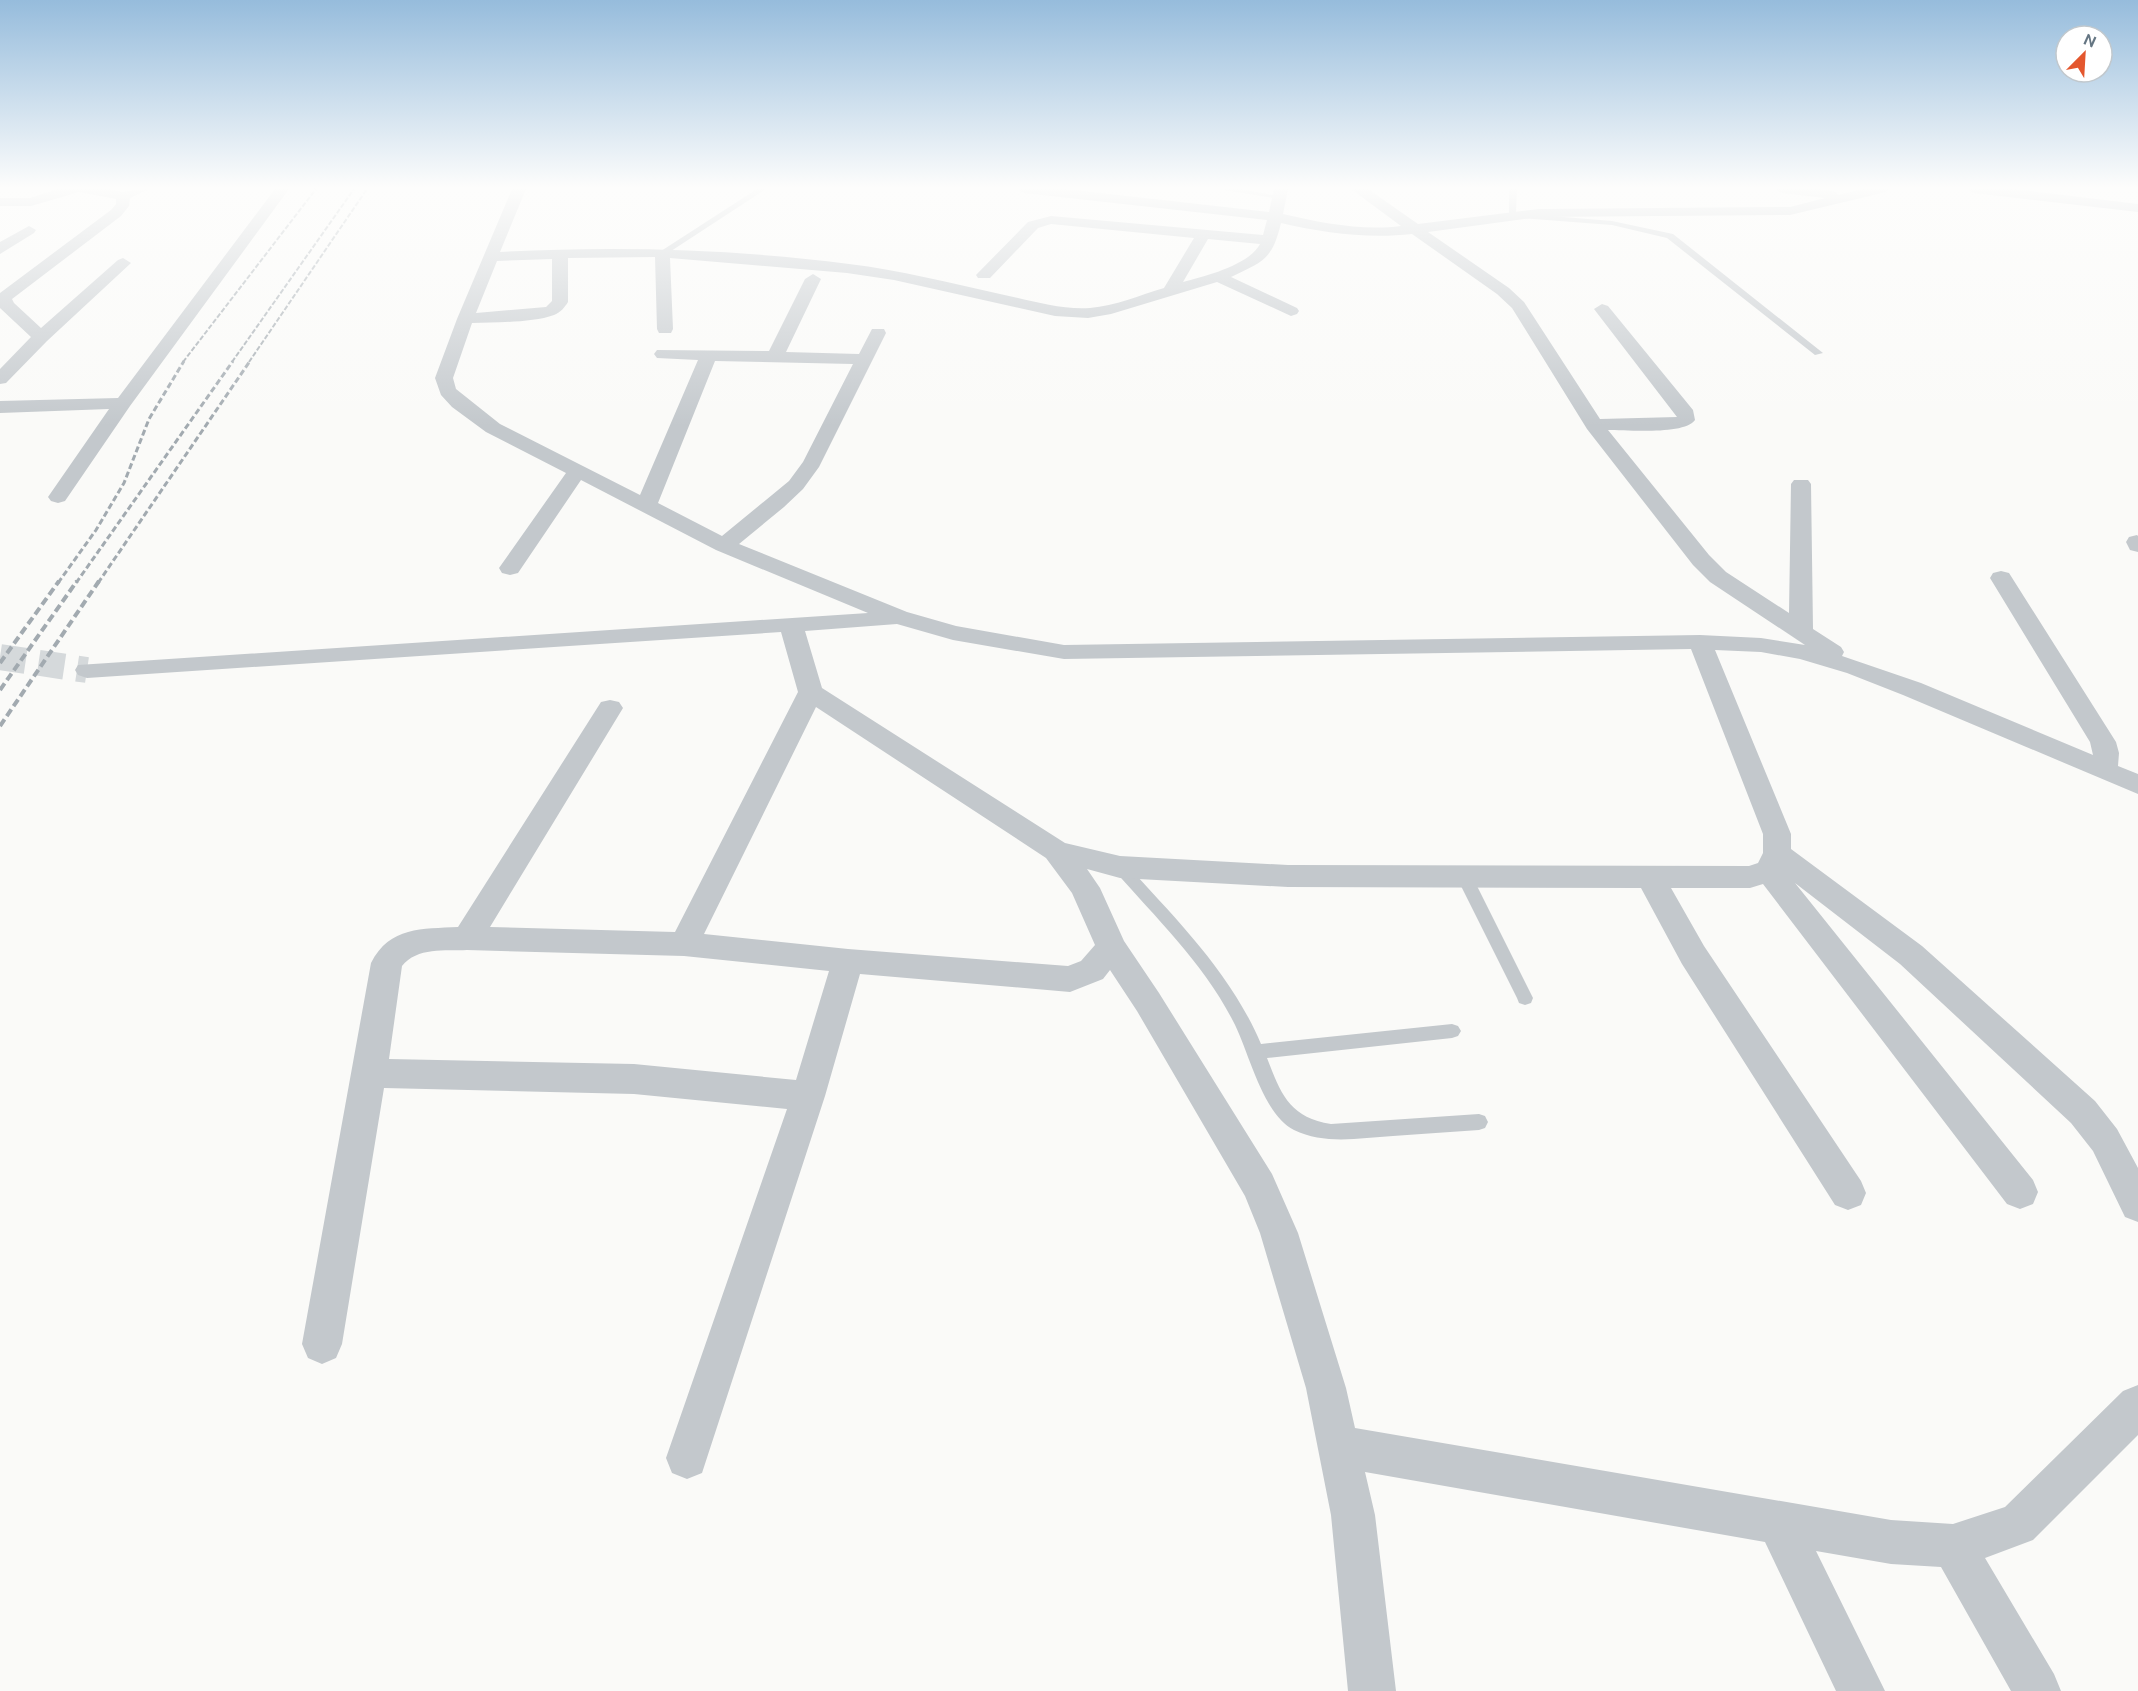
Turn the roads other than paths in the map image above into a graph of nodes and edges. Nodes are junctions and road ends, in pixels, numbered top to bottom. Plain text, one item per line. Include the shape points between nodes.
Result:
1 (43, 268) edge
2 (118, 268) edge
3 (223, 268) edge
4 (486, 268) edge
5 (560, 268) edge
6 (663, 268) edge
7 (836, 268) edge
8 (990, 268) edge
9 (1184, 268) edge
10 (1238, 268) edge
11 (1470, 268) edge
12 (1710, 268) edge
13 (984, 274) dead end
14 (1218, 277) junction
15 (813, 279) dead end
16 (1171, 290) junction
17 (2, 299) edge
18 (1602, 309) dead end
19 (1291, 311) dead end
20 (465, 319) junction
21 (665, 329) dead end
22 (879, 333) dead end
23 (42, 337) junction
24 (1818, 353) dead end
25 (663, 354) dead end
26 (709, 356) junction
27 (776, 357) junction
28 (866, 359) junction
29 (0, 379) edge
30 (123, 403) junction
31 (0, 407) edge
32 (1594, 425) junction
33 (577, 471) junction
34 (1801, 484) dead end
35 (58, 497) dead end
36 (646, 506) junction
37 (724, 545) junction
38 (510, 568) dead end
39 (2001, 578) dead end
40 (899, 617) junction
41 (791, 625) junction
42 (1801, 632) junction
43 (1700, 642) junction
44 (1856, 668) junction
45 (87, 670) tunnel mouth
46 (811, 692) junction
47 (610, 708) dead end
48 (2104, 771) junction
49 (2138, 785) edge
50 (1056, 851) junction
51 (1773, 862) junction
52 (1120, 867) junction
53 (1464, 876) junction
54 (1650, 877) junction
55 (467, 938) junction
56 (684, 944) junction
57 (1111, 947) junction
58 (848, 961) junction
59 (1525, 998) dead end
60 (1452, 1031) dead end
61 (1257, 1052) junction
62 (370, 1073) junction
63 (808, 1096) junction
64 (1479, 1122) dead end
65 (2020, 1192) dead end
66 (1848, 1193) dead end
67 (2138, 1205) edge
68 (322, 1344) dead end
69 (2138, 1406) edge
70 (1339, 1446) junction
71 (687, 1458) dead end
72 (1779, 1524) junction
73 (1953, 1546) junction
74 (1372, 1691) edge
75 (1861, 1691) edge
76 (2037, 1691) edge

1 - 17 street
2 - 23 street
3 - 30 street
4 - 20 street
5 - 20 street via 557,307 541,313
6 - 21 street
7 - 16 street via 872,271 1074,313 1105,311
8 - 13 street
9 - 16 street
10 - 14 street
11 - 32 street via 1518,305
12 - 24 lane
14 - 16 street
14 - 19 street
15 - 27 street
17 - 23 street
18 - 32 street via 1686,414 1686,420
20 - 33 street via 444,378 447,391 493,428
22 - 28 street
23 - 29 street
25 - 26 street
26 - 27 street
26 - 36 street
27 - 28 street
28 - 37 street via 812,464 796,485
30 - 31 street
30 - 35 street
32 - 42 street via 1718,577
33 - 36 street
33 - 38 street
34 - 42 street
36 - 37 street
37 - 40 street
39 - 48 street via 2103,742
40 - 41 street
40 - 43 street via 953,633 1064,652
41 - 45 street
41 - 46 street
42 - 44 street
43 - 44 street via 1803,652
43 - 51 street via 1777,834
44 - 48 street
46 - 50 street
46 - 56 street
47 - 55 street
48 - 49 street
50 - 52 street
50 - 57 street via 1085,888
51 - 54 street via 1750,877
51 - 65 street
51 - 67 street via 1911,955 2083,1112 2105,1140
52 - 53 street via 1288,876
52 - 61 lane via 1222,986
53 - 54 street
53 - 59 lane
54 - 66 street via 1693,955
55 - 56 street
55 - 62 street via 416,941 397,950 387,963
56 - 58 street
57 - 58 street via 1092,970 1070,979
57 - 70 street via 1258,1186 1282,1244 1326,1388
58 - 63 street
60 - 61 lane
61 - 64 lane via 1278,1102 1292,1119 1311,1129 1331,1132
62 - 63 street via 634,1079
62 - 68 street
63 - 71 street
69 - 73 street via 2018,1524
70 - 72 street
70 - 74 street via 1353,1515
72 - 73 street via 1891,1542
72 - 75 street
73 - 76 street

